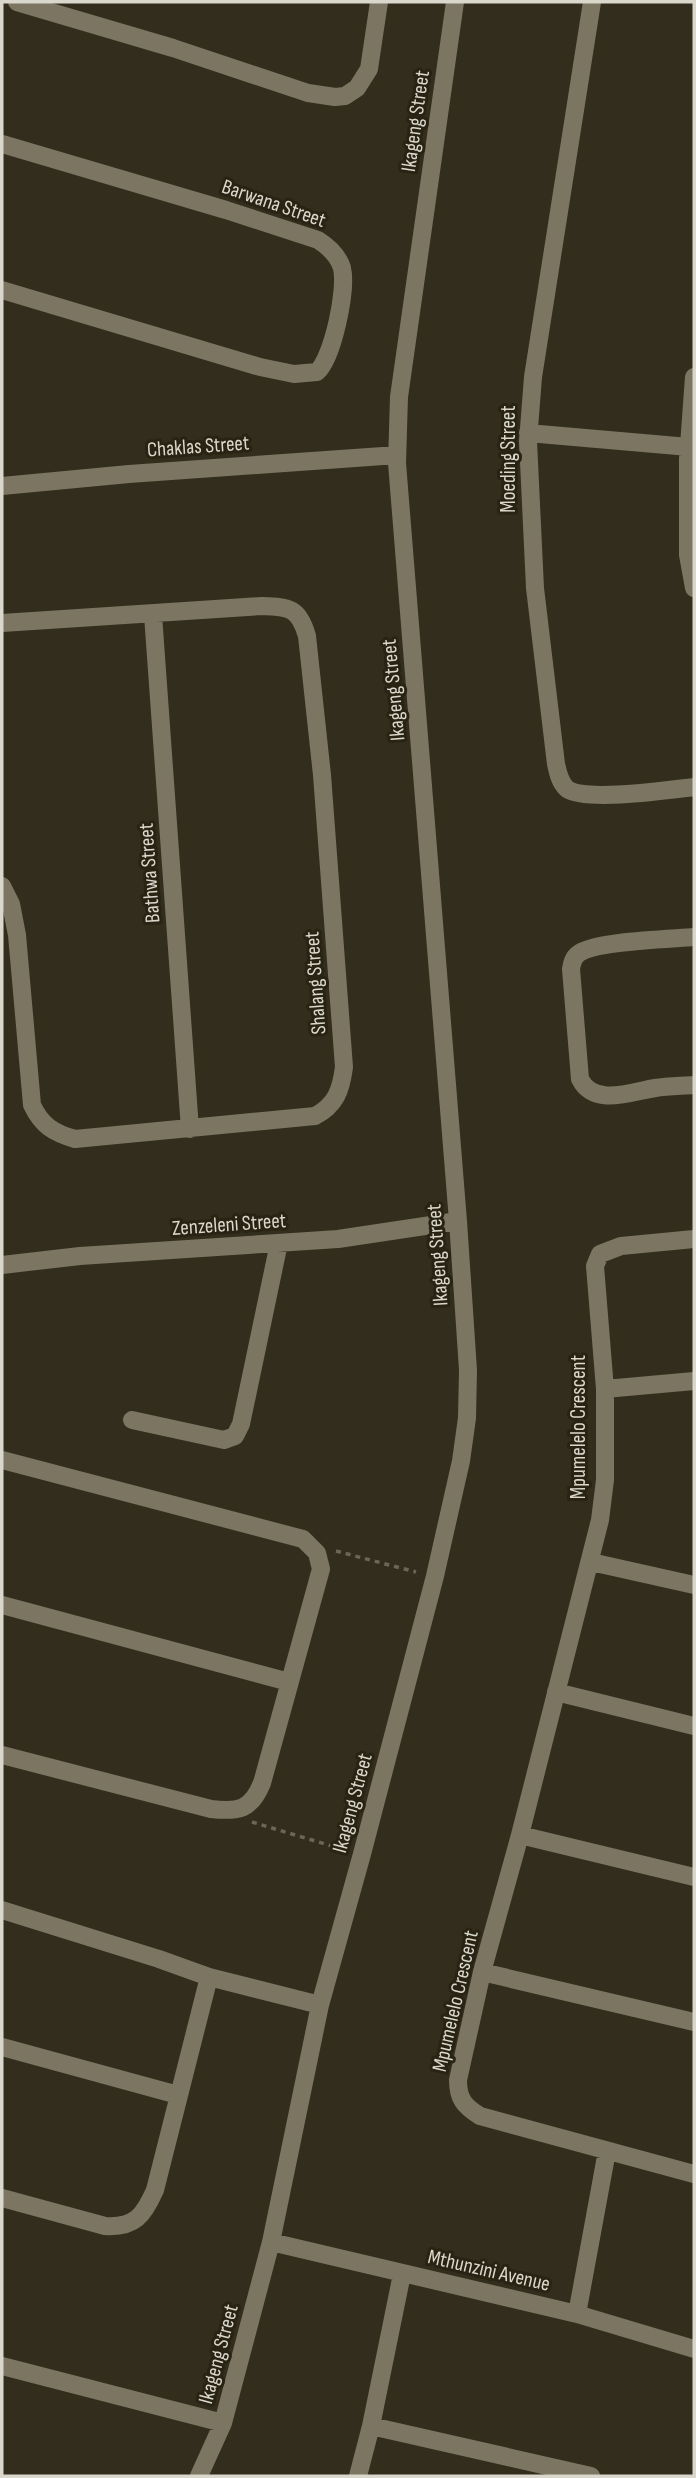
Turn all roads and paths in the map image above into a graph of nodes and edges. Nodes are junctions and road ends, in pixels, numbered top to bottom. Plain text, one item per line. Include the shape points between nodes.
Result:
1 (17, 2) edge
2 (379, 2) edge
3 (456, 2) edge
4 (592, 2) edge
5 (2, 144) edge
6 (2, 290) edge
7 (694, 377) edge
8 (528, 433) junction
9 (690, 455) edge
10 (397, 456) junction
11 (2, 486) edge
12 (694, 588) edge
13 (153, 615) junction
14 (2, 623) edge
15 (694, 788) edge
16 (2, 886) edge
17 (694, 937) edge
18 (694, 1085) edge
19 (190, 1129) junction
20 (458, 1221) junction
21 (694, 1239) edge
22 (279, 1243) junction
23 (2, 1265) edge
24 (694, 1381) edge
25 (605, 1389) junction
26 (132, 1420) dead end
27 (2, 1460) edge
28 (310, 1544) junction
29 (591, 1562) junction
30 (435, 1576) junction
31 (694, 1585) edge
32 (2, 1605) edge
33 (289, 1682) junction
34 (556, 1692) junction
35 (694, 1726) edge
36 (2, 1755) edge
37 (224, 1810) junction
38 (520, 1835) junction
39 (362, 1854) junction
40 (694, 1877) edge
41 (2, 1910) edge
42 (482, 1972) junction
43 (209, 1977) junction
44 (320, 2005) junction
45 (694, 2022) edge
46 (2, 2047) edge
47 (178, 2095) junction
48 (607, 2151) junction
49 (694, 2174) edge
50 (2, 2198) edge
51 (271, 2242) junction
52 (402, 2274) junction
53 (577, 2314) junction
54 (694, 2349) edge
55 (2, 2366) edge
56 (223, 2423) junction
57 (371, 2426) junction
58 (199, 2476) edge
59 (358, 2476) edge
60 (591, 2476) edge

1 - 2 street via 308,93 335,97 357,88 369,69
3 - 10 street, Ikageng Street via 399,397
4 - 8 street, Moeding Street
5 - 6 street, Barwana Street via 318,240 336,255 343,280 326,360 317,372 303,375
7 - 9 street
8 - 9 street
8 - 15 street, Moeding Street via 535,588 558,775 569,790 583,793
9 - 12 street via 688,555
10 - 11 street, Chaklas Street
10 - 20 street, Ikageng Street
13 - 14 street, Shalang Street
13 - 19 street, Bathwa Street
13 - 19 street, Shalang Street via 280,607 302,620 322,775 344,1067 337,1097 315,1116
16 - 19 street, Shalang Street via 17,935 28,1079 38,1118 59,1135 75,1139
17 - 18 street via 586,949 574,958 571,969 584,1087 602,1096
20 - 22 street, Zenzeleni Street
20 - 30 street, Ikageng Street via 467,1418
21 - 25 street, Mpumelelo Crescent via 621,1246 597,1258 594,1272
22 - 23 street, Zenzeleni Street
22 - 26 street via 235,1436 224,1440
24 - 25 street
25 - 29 street, Mpumelelo Crescent via 605,1480
27 - 28 street via 278,1531
28 - 30 path
28 - 33 street via 320,1561 320,1579
29 - 31 street
29 - 34 street, Mpumelelo Crescent
30 - 39 street, Ikageng Street
32 - 33 street
33 - 37 street via 256,1797 240,1809
34 - 35 street
34 - 38 street, Mpumelelo Crescent
36 - 37 street
37 - 39 path via 263,1827
38 - 40 street
38 - 42 street, Mpumelelo Crescent
39 - 44 street, Ikageng Street
41 - 43 street
42 - 45 street
42 - 48 street, Mpumelelo Crescent via 458,2080 461,2101 480,2116
43 - 44 street
43 - 47 street
44 - 51 street, Ikageng Street
46 - 47 street
47 - 50 street via 155,2190 133,2221 105,2226
48 - 49 street, Mpumelelo Crescent
48 - 53 street
51 - 52 street, Mthunzini Avenue
51 - 56 street, Ikageng Street
52 - 53 street, Mthunzini Avenue
52 - 57 street
53 - 54 street, Mthunzini Avenue
55 - 56 street
56 - 58 street, Ikageng Street
57 - 59 street
57 - 60 street

